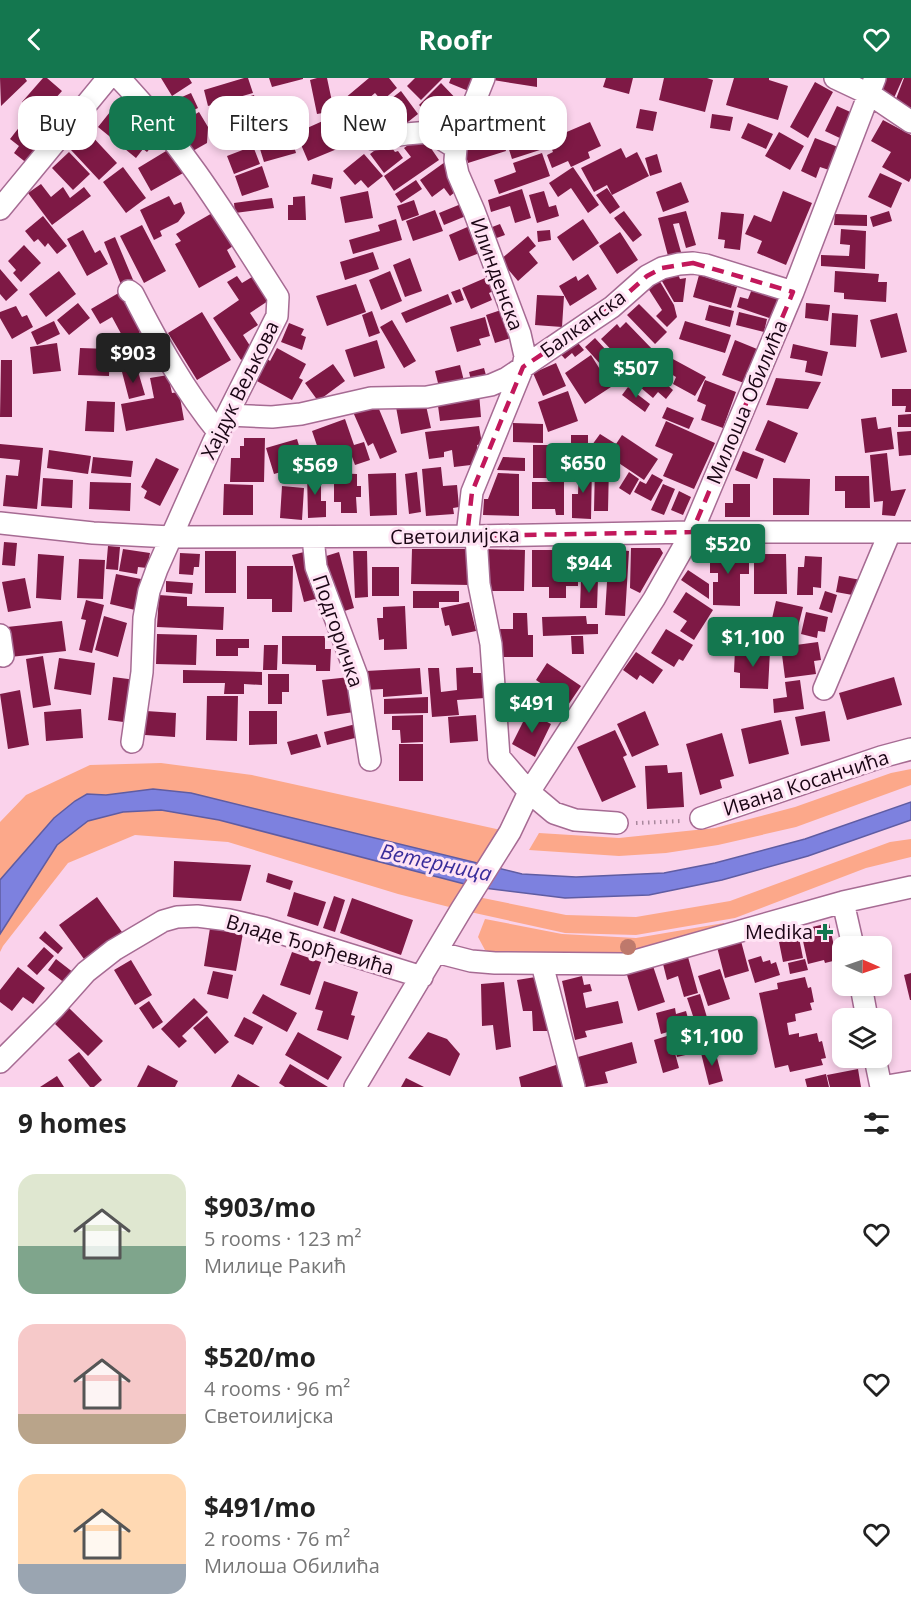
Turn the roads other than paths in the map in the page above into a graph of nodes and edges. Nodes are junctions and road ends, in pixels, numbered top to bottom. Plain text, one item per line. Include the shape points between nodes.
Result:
1 (108, 78) edge
2 (119, 78) edge
3 (484, 78) edge
4 (835, 78) edge
5 (873, 86) edge
6 (477, 96) edge
7 (911, 122) edge
8 (456, 150) edge
9 (0, 209) edge
10 (129, 291) dead end
11 (793, 292) junction
12 (523, 368) junction
13 (224, 424) junction
14 (0, 523) edge
15 (903, 528) edge
16 (692, 531) junction
17 (472, 536) junction
18 (171, 537) junction
19 (313, 537) junction
20 (0, 635) edge
21 (3, 656) dead end
22 (824, 689) dead end
23 (132, 742) dead end
24 (911, 749) edge
25 (370, 760) dead end
26 (530, 792) junction
27 (701, 818) road end
28 (617, 823) road end
29 (911, 887) edge
30 (843, 902) junction
31 (851, 936) edge
32 (436, 952) junction
33 (542, 964) junction
34 (422, 977) junction
35 (0, 1062) edge
36 (877, 1068) edge
37 (911, 1082) edge
38 (355, 1087) edge
39 (574, 1087) edge
40 (881, 1087) edge

1 - 9 street
2 - 13 street, Хајдук Вељкова via 146,107 217,201 278,297 277,316
3 - 6 street, Илинденска
4 - 5 street
5 - 7 street
5 - 11 street, Милоша Обилића
8 - 12 street, Илинденска via 458,174 520,334
10 - 13 street via 198,407
11 - 12 street, Балканска via 706,265 662,268
11 - 16 street, Милоша Обилића
12 - 13 street, Балканска via 491,385 427,397 370,398 301,414
12 - 17 street, Илинденска via 472,492
13 - 18 street, Хајдук Вељкова
14 - 18 street, Светоилијска
15 - 16 street, Светоилијска
15 - 22 street
16 - 17 street, Светоилијска
16 - 26 street, Милоша Обилића via 654,599
17 - 19 street, Светоилијска
17 - 26 street, Илинденска via 491,644 499,757
18 - 19 street, Светоилијска
18 - 23 street, Хајдук Вељкова via 149,591
19 - 25 street, Подгоричка via 316,567 357,676
20 - 21 street
24 - 27 street, Ивана Косанчића
26 - 28 street, Илинденска via 555,813 575,820
26 - 32 street, Милоша Обилића via 510,832
29 - 30 street
30 - 31 street
30 - 33 street via 624,964
32 - 33 street via 471,961
32 - 34 street, Милоша Обилића
33 - 39 street
34 - 35 street, Владе Ђорђевића via 264,928 198,916 177,917 114,950 86,972
34 - 38 street, Милоша Обилића
36 - 40 street
37 - 40 street

